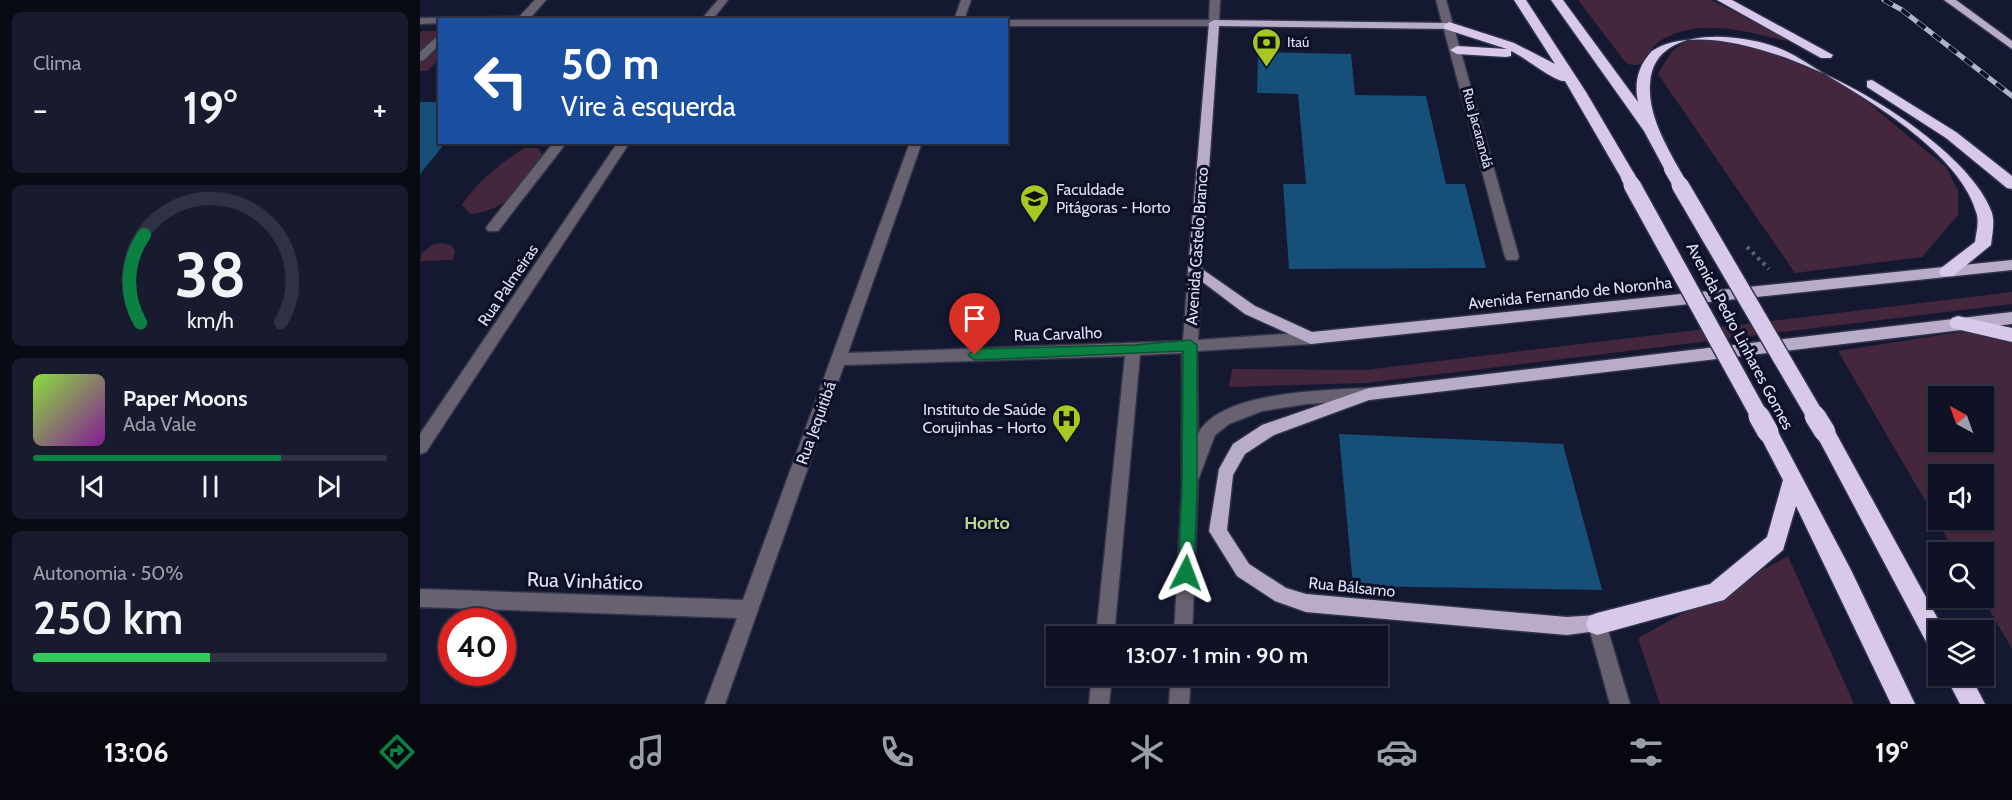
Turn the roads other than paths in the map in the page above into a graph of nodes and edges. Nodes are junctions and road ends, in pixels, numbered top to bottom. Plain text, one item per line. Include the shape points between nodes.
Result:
1 (541, 0) edge
2 (723, 0) edge
3 (966, 0) edge
4 (1215, 0) edge
5 (1441, 0) edge
6 (1520, 0) edge
7 (1557, 0) edge
8 (1723, 0) edge
9 (1949, 0) edge
10 (1960, 7) junction
11 (524, 18) edge
12 (708, 18) edge
13 (960, 18) edge
14 (438, 20) edge
15 (420, 21) edge
16 (1214, 22) junction
17 (1008, 23) edge
18 (1449, 26) junction
19 (2012, 33) edge
20 (438, 39) edge
21 (2012, 46) edge
22 (1457, 50) junction
23 (420, 58) edge
24 (1548, 63) junction
25 (1579, 92) junction
26 (1651, 130) junction
27 (559, 144) edge
28 (623, 144) edge
29 (914, 144) edge
30 (2012, 184) edge
31 (493, 228) dead end
32 (1512, 257) dead end
33 (2012, 265) edge
34 (1195, 271) junction
35 (1947, 272) junction
36 (2012, 318) edge
37 (1958, 323) junction
38 (2012, 335) edge
39 (1311, 338) junction
40 (1190, 345) junction
41 (1134, 350) junction
42 (839, 359) junction
43 (1369, 394) junction
44 (420, 447) edge
45 (1792, 482) junction
46 (1190, 488) junction
47 (420, 598) edge
48 (748, 609) junction
49 (1928, 623) edge
50 (1597, 624) junction
51 (1107, 626) edge
52 (1183, 626) edge
53 (1101, 686) edge
54 (1180, 686) edge
55 (1963, 686) edge
56 (715, 704) edge
57 (1099, 704) edge
58 (1179, 704) edge
59 (1620, 704) edge
60 (1903, 704) edge
61 (1973, 704) edge

1 - 11 street
2 - 12 street
3 - 13 street
4 - 16 street, Avenida Castelo Branco
5 - 18 street, Rua Jacarandá
6 - 25 highway, Avenida Pedro Linhares Gomes
7 - 26 highway, Avenida Pedro Linhares Gomes
8 - 30 highway via 1799,39 1898,100 1951,135
9 - 10 main road
10 - 19 main road
10 - 21 main road
14 - 15 street
16 - 17 street
16 - 18 main road
16 - 34 main road, Avenida Castelo Branco
18 - 22 street, Rua Jacarandá
18 - 24 highway via 1519,48
20 - 23 street
22 - 24 highway via 1490,50
22 - 32 street, Rua Jacarandá
24 - 25 highway
25 - 45 highway, Avenida Pedro Linhares Gomes, bridge
26 - 35 highway via 1642,82 1662,46 1699,33 1738,34 1787,47 1854,85 1922,132 1964,174 1985,215 1983,245
26 - 49 highway, Avenida Pedro Linhares Gomes, bridge via 1825,432
27 - 31 street
28 - 44 street, Rua Palmeiras
29 - 42 street, Rua Jequitibá
33 - 35 main road, Avenida Fernando de Noronha
34 - 39 main road via 1250,310
34 - 40 street, Avenida Castelo Branco
35 - 39 main road, Avenida Fernando de Noronha
36 - 37 main road
37 - 38 highway
37 - 43 main road
39 - 40 street, Rua Carvalho
40 - 41 street, Rua Carvalho
40 - 46 street, Avenida Castelo Branco
41 - 42 street, Rua Carvalho
41 - 51 street
42 - 48 street, Rua Jequitibá
43 - 46 street via 1298,398 1233,413 1208,432
43 - 50 main road, Rua Bálsamo via 1268,430 1239,448 1225,474 1218,531 1243,570 1281,595 1306,603 1567,626
45 - 50 highway via 1776,543 1716,593
45 - 60 highway, Avenida Pedro Linhares Gomes via 1843,577
46 - 52 street, Avenida Castelo Branco
47 - 48 street, Rua Vinhático
48 - 56 street, Rua Jequitibá
50 - 59 street
53 - 57 street
54 - 58 street
55 - 61 highway

